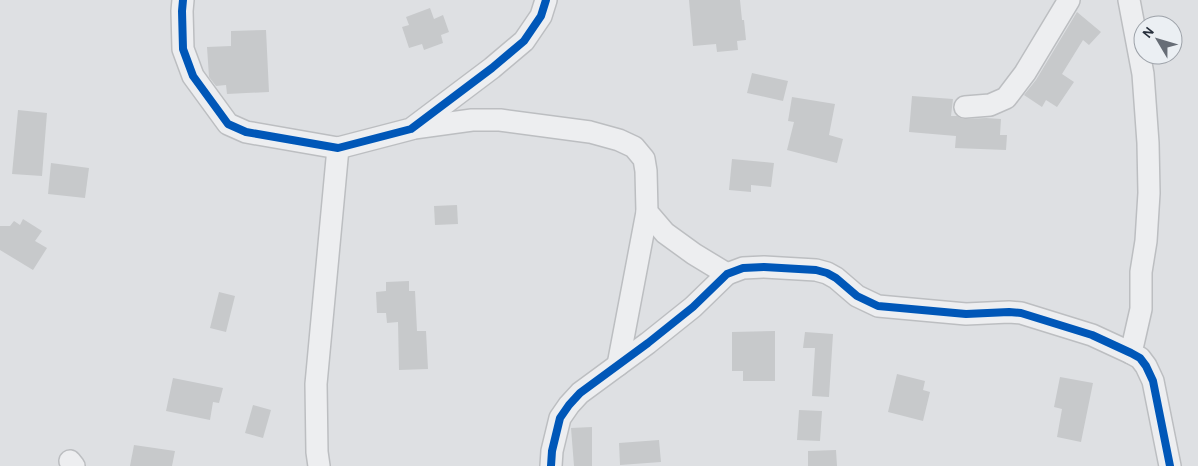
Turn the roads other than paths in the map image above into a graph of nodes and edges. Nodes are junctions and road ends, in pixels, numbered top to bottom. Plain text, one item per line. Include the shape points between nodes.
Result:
1 (183, 0) edge
2 (546, 0) edge
3 (1068, 0) edge
4 (1129, 0) edge
5 (965, 108) dead end
6 (411, 129) junction
7 (338, 148) junction
8 (647, 212) junction
9 (727, 274) junction
10 (1132, 352) junction
11 (618, 365) junction
12 (318, 459) edge
13 (301, 466) edge
14 (551, 466) edge
15 (1170, 466) edge

1 - 7 street via 184,49 193,76 228,124 246,132
2 - 6 street via 541,16 524,41
3 - 5 street via 1025,73 1006,98 990,105
4 - 10 street via 1142,74 1149,193 1141,309
6 - 7 street
6 - 8 street via 472,120 500,120 590,132 619,140 634,147 644,159
7 - 12 street via 316,384
8 - 9 street via 665,233
8 - 11 street
9 - 10 street via 743,268 764,267 816,270 836,278 857,296 878,306 966,314 1021,313 1092,335
9 - 11 street via 692,307
10 - 15 street via 1146,366 1153,381
11 - 14 street via 580,393 560,418
12 - 13 street

